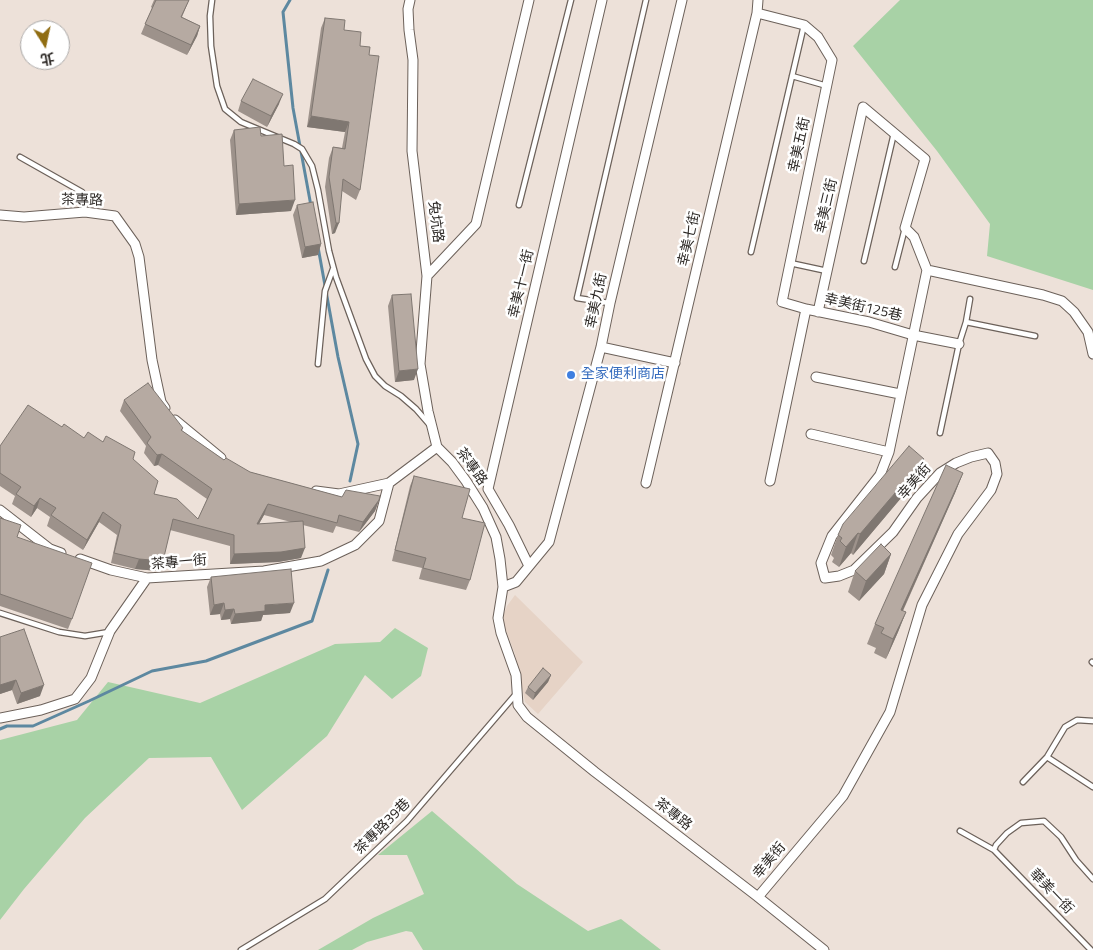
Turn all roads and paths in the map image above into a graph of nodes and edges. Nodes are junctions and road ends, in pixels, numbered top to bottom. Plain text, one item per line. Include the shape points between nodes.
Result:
1 (212, 0) edge
2 (410, 0) edge
3 (529, 0) edge
4 (571, 0) edge
5 (602, 0) edge
6 (646, 0) edge
7 (682, 0) edge
8 (758, 0) edge
9 (757, 13) junction
10 (804, 25) junction
11 (792, 76) junction
12 (826, 86) junction
13 (894, 133) junction
14 (20, 158) dead end
15 (518, 205) dead end
16 (86, 212) junction
17 (0, 215) edge
18 (905, 228) junction
19 (751, 252) dead end
20 (864, 261) dead end
21 (790, 263) junction
22 (895, 267) dead end
23 (334, 268) junction
24 (927, 270) junction
25 (827, 271) junction
26 (427, 276) junction
27 (970, 300) dead end
28 (610, 303) junction
29 (806, 309) junction
30 (818, 312) junction
31 (966, 322) junction
32 (913, 335) junction
33 (1034, 336) dead end
34 (959, 344) junction
35 (601, 347) junction
36 (1093, 354) edge
37 (675, 363) junction
38 (318, 364) dead end
39 (816, 376) dead end
40 (900, 394) junction
41 (432, 427) junction
42 (940, 432) dead end
43 (811, 434) dead end
44 (437, 447) junction
45 (889, 452) junction
46 (228, 463) edge
47 (770, 480) dead end
48 (389, 483) junction
49 (646, 483) dead end
50 (303, 490) edge
51 (0, 510) edge
52 (529, 566) junction
53 (147, 578) junction
54 (503, 587) junction
55 (0, 613) edge
56 (110, 631) junction
57 (517, 693) junction
58 (0, 718) edge
59 (1093, 721) edge
60 (1047, 757) junction
61 (1023, 782) dead end
62 (1093, 787) edge
63 (960, 831) dead end
64 (994, 850) junction
65 (1093, 879) edge
66 (758, 897) junction
67 (241, 950) edge
68 (824, 950) edge
69 (1091, 950) edge

1 - 23 lane via 211,46 217,86 225,109 241,122 302,149 312,166
2 - 26 street, 兔坑路 via 412,151
3 - 26 street via 476,224
4 - 15 lane
5 - 52 street, 幸美十一街 via 488,489
6 - 28 lane via 577,298
7 - 28 street, 幸美九街
8 - 9 street, 幸美七街
9 - 10 street
9 - 37 street, 幸美七街
10 - 11 lane
10 - 12 street, 幸美五街 via 818,37 832,60
11 - 12 lane
11 - 19 lane
12 - 21 street, 幸美五街
13 - 18 street via 925,159
13 - 20 lane
13 - 25 street, 幸美三街 via 863,107
14 - 16 lane via 82,192
16 - 17 street, 茶專路 via 24,217
16 - 46 street, 茶專路 via 115,216 136,244 161,402 177,423
18 - 22 lane
18 - 24 street via 914,237
21 - 25 lane
21 - 29 street, 幸美五街 via 782,302
23 - 38 lane via 325,291
23 - 41 lane via 356,333 375,376 416,409
24 - 32 street, 幸美街
24 - 36 street via 1062,301 1088,332
25 - 30 street, 幸美三街
26 - 41 street, 兔坑路 via 420,364
27 - 31 lane
28 - 35 street, 幸美九街
29 - 30 street, 幸美街125巷
29 - 47 street
30 - 32 street, 幸美街125巷
31 - 33 lane
31 - 34 lane
32 - 34 street, 幸美街125巷
32 - 40 street, 幸美街
34 - 42 lane
35 - 37 street
35 - 52 street, 幸美九街 via 549,542
37 - 49 street, 幸美七街
39 - 40 street
40 - 45 street, 幸美街
41 - 44 street, 兔坑路
43 - 45 street
44 - 48 street, 茶專路
44 - 54 street, 茶專路 via 452,462 482,508 496,537
45 - 66 street, 幸美街 via 880,476 832,536 821,563 825,578 854,570 893,532 940,473 956,463 988,453 997,474 991,490 958,534 922,606 890,712 848,788
48 - 50 street, 茶專路 via 340,494
48 - 53 street, 茶專一街 via 379,521 354,546 322,561 264,571
51 - 53 street via 50,549 111,570
52 - 54 street, 幸美九街 via 516,582
53 - 56 street, 茶專一街
54 - 57 street, 茶專路 via 498,618 516,675
55 - 56 lane via 59,632 85,636
56 - 58 street, 茶專一街 via 91,678 76,699
57 - 66 street, 茶專路 via 518,705 527,717
57 - 67 lane, 茶專路39巷 via 407,821 325,899
59 - 60 lane via 1077,720 1065,727
60 - 61 lane
60 - 62 lane
63 - 64 lane, 華美一街
64 - 65 lane via 1007,833 1021,823 1044,821 1061,837
64 - 69 lane, 華美一街
66 - 68 street, 茶專路

